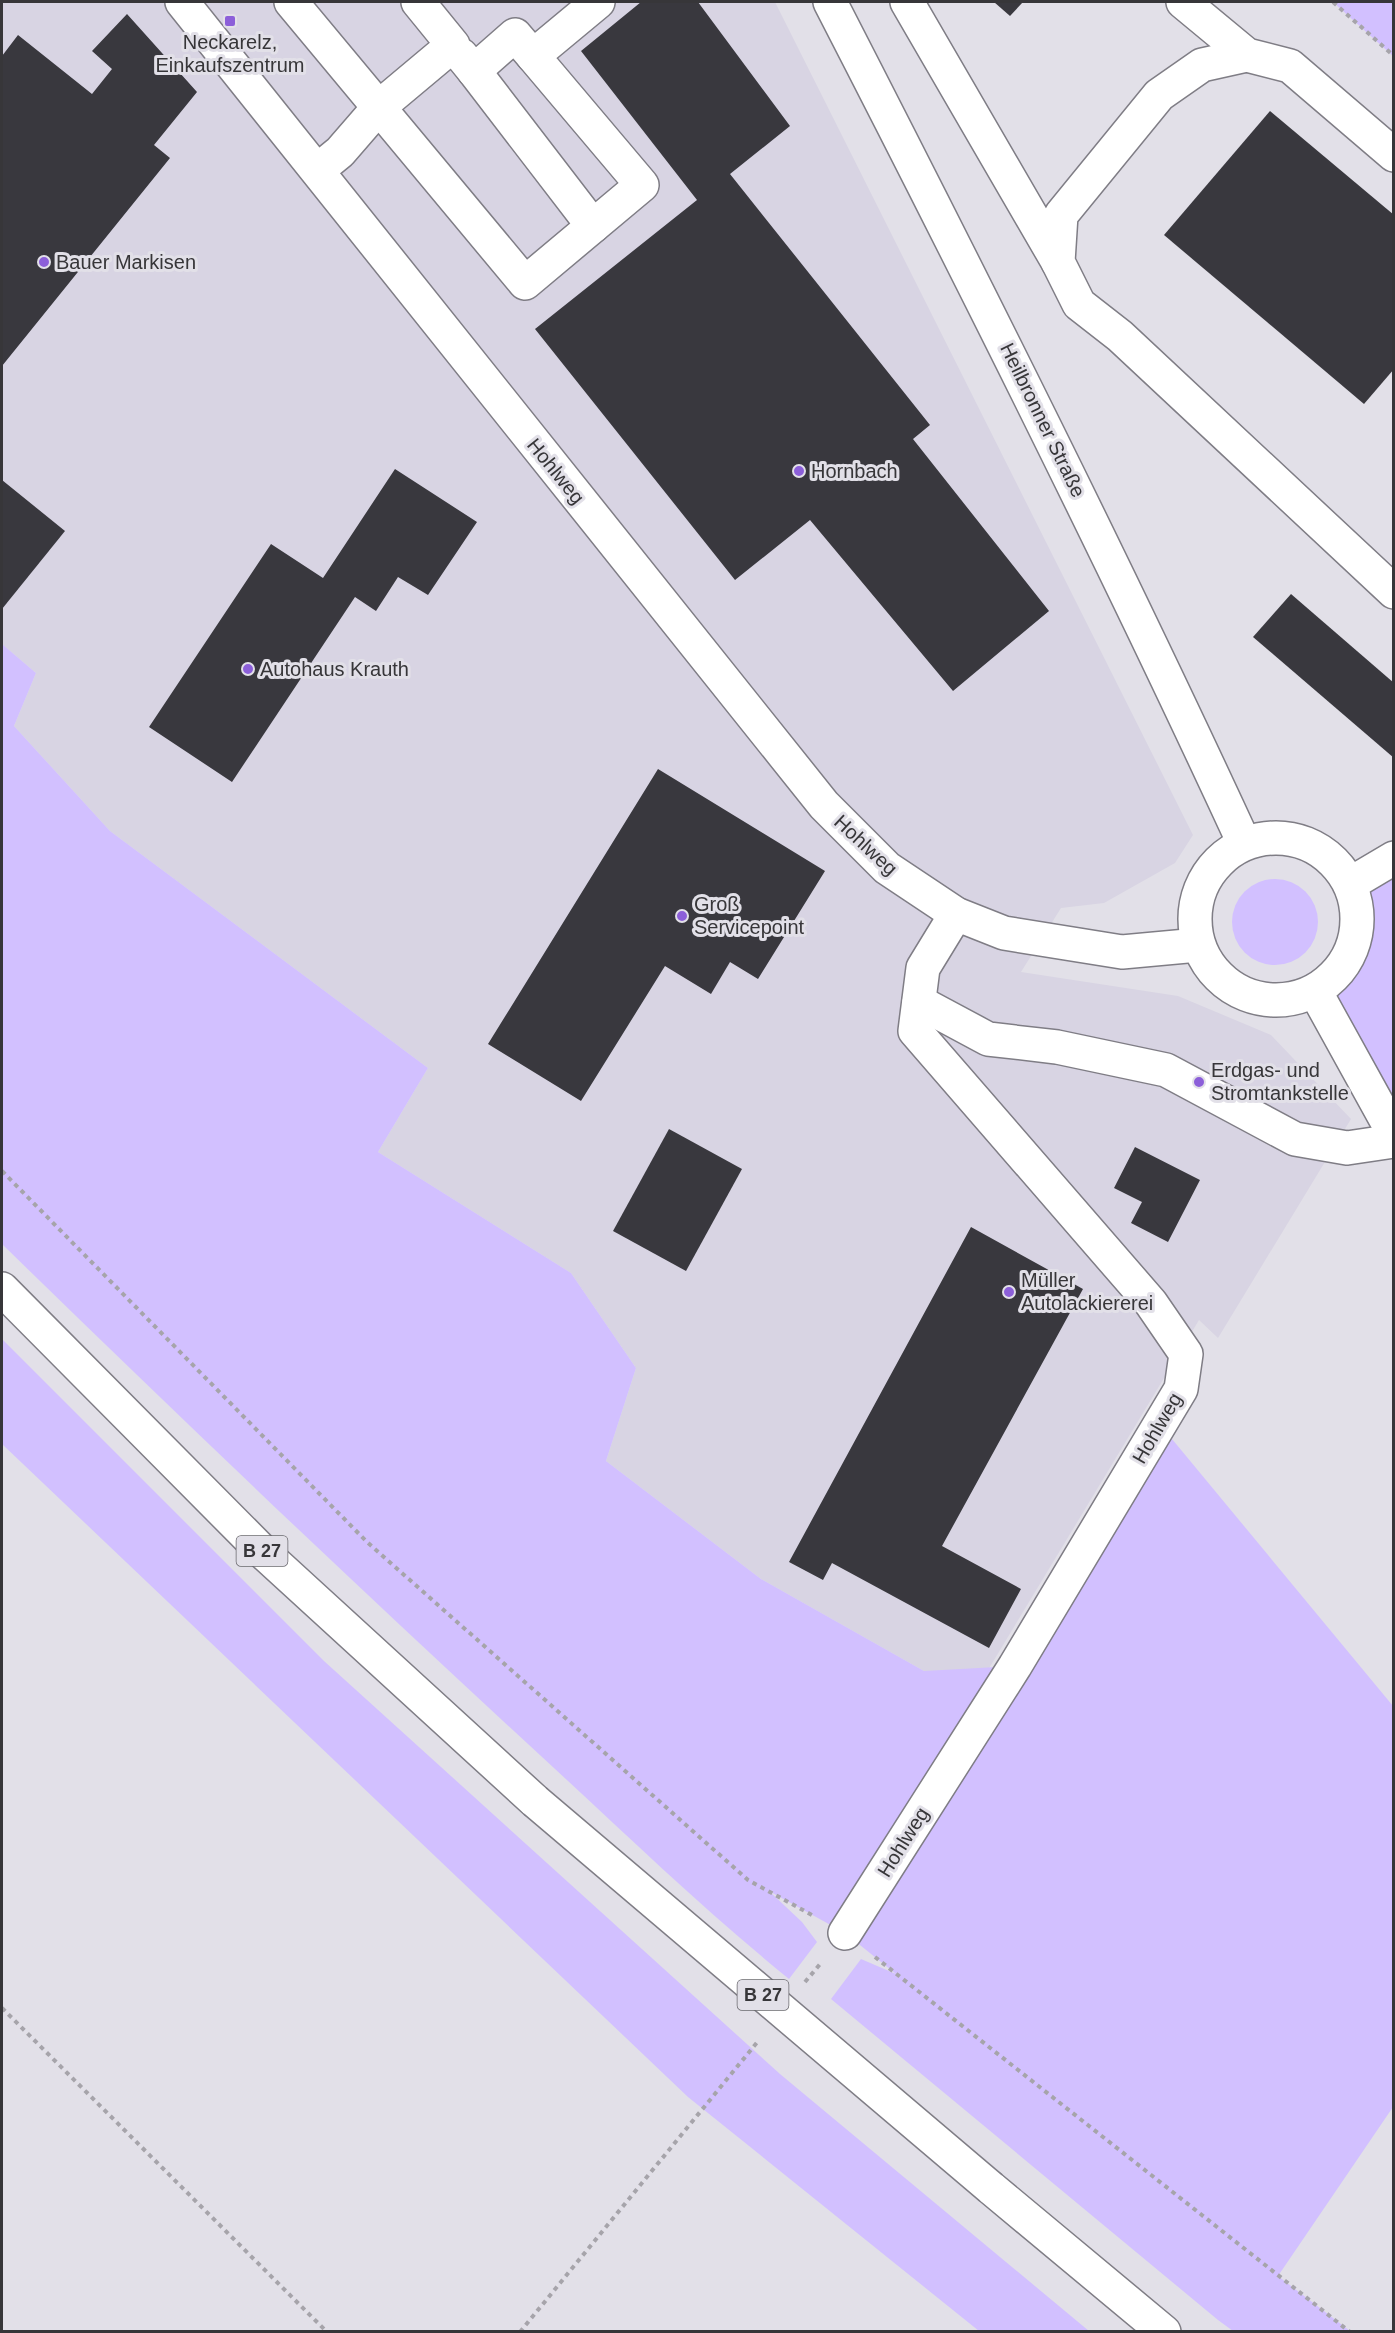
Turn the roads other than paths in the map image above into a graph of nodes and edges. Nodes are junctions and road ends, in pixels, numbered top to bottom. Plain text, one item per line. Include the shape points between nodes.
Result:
1 (182, 2) edge
2 (291, 2) edge
3 (418, 2) edge
4 (830, 2) edge
5 (908, 2) edge
6 (1183, 2) edge
7 (578, 8) edge
8 (453, 45) junction
9 (1247, 55) junction
10 (533, 56) junction
11 (474, 71) junction
12 (379, 107) junction
13 (1394, 155) edge
14 (318, 170) junction
15 (593, 226) junction
16 (1058, 262) junction
17 (1394, 592) edge
18 (1244, 843) junction
19 (1394, 858) edge
20 (1350, 885) junction
21 (956, 914) junction
22 (1198, 945) junction
23 (1315, 991) junction
24 (919, 1002) junction
25 (1394, 1134) edge
26 (1394, 1141) edge
27 (2, 1289) edge
28 (845, 1933) road end
29 (1164, 2331) edge

1 - 14 street, Hohlweg
2 - 12 street
3 - 8 street
4 - 18 street, Heilbronner Straße via 1022,376 1143,623
5 - 16 street
6 - 9 street
7 - 10 street
8 - 11 street
8 - 12 street
9 - 13 street via 1290,66
9 - 16 street via 1202,65 1159,95 1061,215
10 - 11 street via 515,35
10 - 15 street via 642,185
11 - 15 street
12 - 14 street via 340,152
12 - 15 street via 525,283
14 - 21 street, Hohlweg via 824,805 886,868
16 - 17 street via 1079,303 1120,336
18 - 20 street via 1269,837 1294,839 1317,848 1337,864
18 - 22 street via 1223,855 1207,874 1197,897 1194,921
19 - 20 street
20 - 23 street via 1357,909 1357,933 1349,956 1335,977
21 - 22 street, Hohlweg via 1004,933 1122,952
21 - 24 street, Hohlweg via 924,968
22 - 23 street via 1212,970 1233,989 1259,999 1288,1000
23 - 25 street
24 - 26 street via 988,1039 1057,1047 1166,1070 1295,1139 1347,1148
24 - 28 street, Hohlweg via 915,1031 1151,1304 1185,1354 1181,1389 1015,1666
27 - 29 street, B 27, bridge via 265,1554 535,1801

